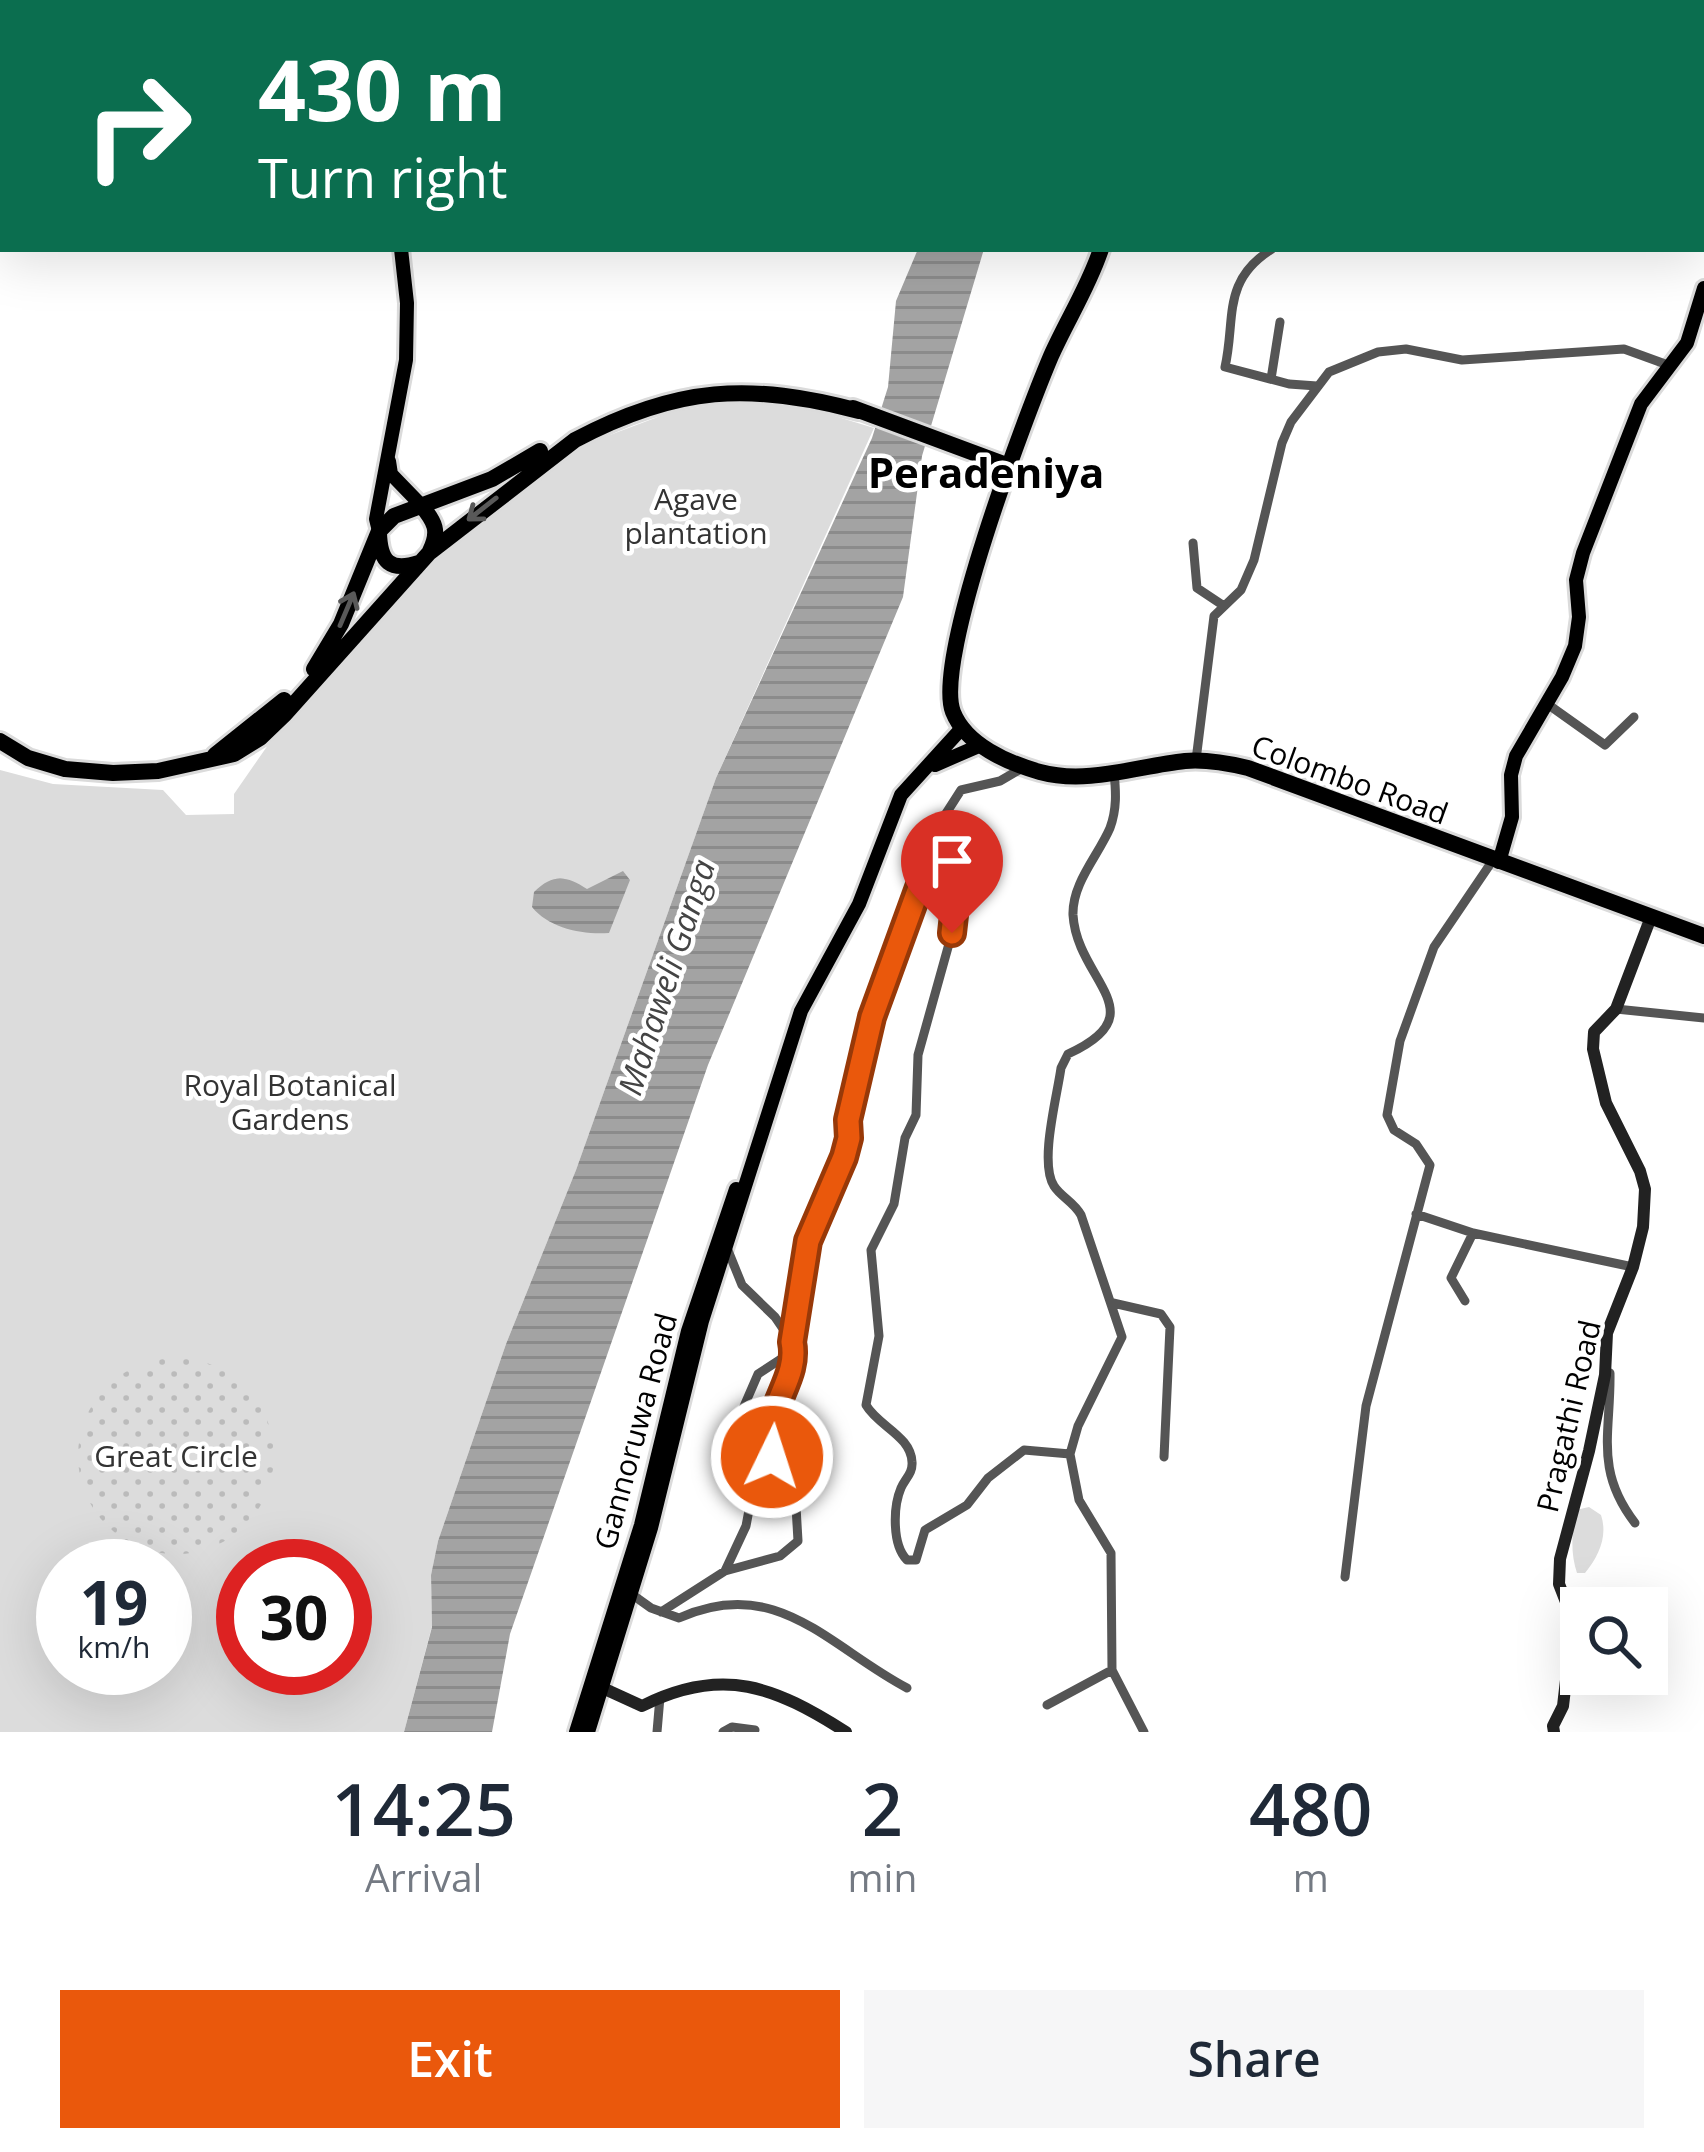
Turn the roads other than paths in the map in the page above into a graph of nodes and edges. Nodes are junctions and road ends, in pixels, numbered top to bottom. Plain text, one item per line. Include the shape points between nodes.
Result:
1 (401, 252) edge
2 (1100, 252) edge
3 (1267, 252) edge
4 (1704, 288) edge
5 (1280, 322) dead end
6 (1696, 339) edge
7 (1668, 365) junction
8 (1271, 380) junction
9 (1317, 386) junction
10 (859, 411) junction
11 (387, 450) junction
12 (1010, 466) junction
13 (421, 505) junction
14 (379, 531) junction
15 (1193, 543) dead end
16 (425, 558) junction
17 (1224, 606) junction
18 (1546, 704) junction
19 (1634, 717) dead end
20 (962, 728) junction
21 (0, 741) edge
22 (981, 745) junction
23 (215, 756) junction
24 (1196, 760) junction
25 (1024, 766) junction
26 (925, 769) junction
27 (1114, 772) junction
28 (1496, 861) junction
29 (924, 874) junction
30 (1651, 917) junction
31 (1704, 936) edge
32 (1616, 1009) junction
33 (1704, 1018) edge
34 (755, 1146) junction
35 (1416, 1214) junction
36 (1473, 1234) junction
37 (727, 1248) junction
38 (1633, 1267) junction
39 (1465, 1300) dead end
40 (1113, 1303) junction
41 (1610, 1325) junction
42 (792, 1342) junction
43 (1070, 1454) junction
44 (1164, 1457) dead end
45 (655, 1487) junction
46 (1635, 1523) dead end
47 (725, 1571) junction
48 (1345, 1577) dead end
49 (630, 1593) junction
50 (661, 1612) junction
51 (1112, 1670) junction
52 (595, 1684) junction
53 (907, 1688) dead end
54 (660, 1696) junction
55 (1047, 1705) dead end
56 (755, 1730) edge
57 (576, 1732) edge
58 (587, 1732) edge
59 (657, 1732) edge
60 (723, 1732) edge
61 (846, 1732) edge
62 (1144, 1732) edge
63 (1554, 1732) edge

1 - 11 main road via 406,360
2 - 12 highway
3 - 8 street via 1228,310 1225,367
4 - 6 main road
5 - 8 street
6 - 7 main road
7 - 9 street via 1624,349 1462,360 1406,349 1329,372
7 - 18 main road via 1641,404 1579,563 1575,646
8 - 9 street
9 - 17 street via 1282,442 1253,560
10 - 12 highway
10 - 13 highway via 805,388 747,381 696,387 616,410 493,479
10 -> 16 highway via 745,390 633,415 554,454
11 - 13 main road via 391,474
11 - 14 main road
12 - 20 highway via 952,659 949,697
13 - 14 highway
13 - 16 highway via 437,536
14 - 16 highway via 385,560 396,566
23 -> 14 highway via 326,654
15 - 17 street via 1196,588
16 - 23 highway via 260,738
17 - 24 street via 1214,616
18 - 19 street via 1608,748
18 - 28 main road via 1513,764 1512,817
20 - 22 highway, Colombo Road
20 - 26 main road, Gannoruwa Road
21 - 23 highway via 46,765 99,772 178,768
22 - 25 highway, Colombo Road
22 - 26 main road
24 - 27 highway, Colombo Road
24 - 28 highway, Colombo Road via 1265,773
25 - 27 highway, Colombo Road via 1064,776
25 - 29 street via 954,797
26 - 34 main road, Gannoruwa Road via 901,795 859,904 801,1011
27 - 40 street via 1111,824 1073,907 1075,938 1108,996 1110,1020 1061,1069 1047,1166 1081,1215
28 - 30 highway, Colombo Road
28 - 35 street via 1434,947 1400,1040 1387,1115 1430,1165
29 - 42 street via 872,1017 844,1157 808,1241
29 - 43 street via 954,915 952,933 918,1054 916,1115 870,1267 879,1336 866,1405 913,1457 895,1508 900,1554 916,1560 926,1530 974,1499 1008,1459 1024,1450
30 - 31 highway, Colombo Road
30 - 32 street, Pragathi Road
32 - 33 street
32 - 38 street, Pragathi Road via 1594,1032 1593,1049 1606,1103 1645,1189
34 - 37 main road, Gannoruwa Road
34 - 45 main road, Gannoruwa Road via 688,1331
35 - 36 street
35 - 48 street via 1366,1406
36 - 38 street
36 - 39 street via 1450,1278
37 - 42 street via 742,1285
37 - 45 main road, Gannoruwa Road
38 - 41 street, Pragathi Road
40 - 43 street via 1120,1346
40 - 44 street via 1161,1314 1170,1327
41 - 46 street via 1608,1461 1618,1502
41 - 63 street, Pragathi Road via 1560,1559 1559,1584 1574,1620
42 - 47 street via 758,1374 732,1434 730,1456 749,1510
42 - 47 street via 768,1441 795,1490 798,1541 780,1556
43 - 51 street via 1079,1500 1111,1553
45 - 49 main road, Gannoruwa Road
45 - 52 main road, Gannoruwa Road
47 - 50 street
49 - 50 street
49 - 52 main road, Gannoruwa Road
50 - 53 street via 679,1618 721,1602 786,1612
51 - 55 street
51 - 62 street
52 - 54 street via 642,1706
52 - 57 main road, Gannoruwa Road
52 - 58 main road, Gannoruwa Road
54 - 59 street
54 - 61 street via 719,1681 754,1687
56 - 60 street

